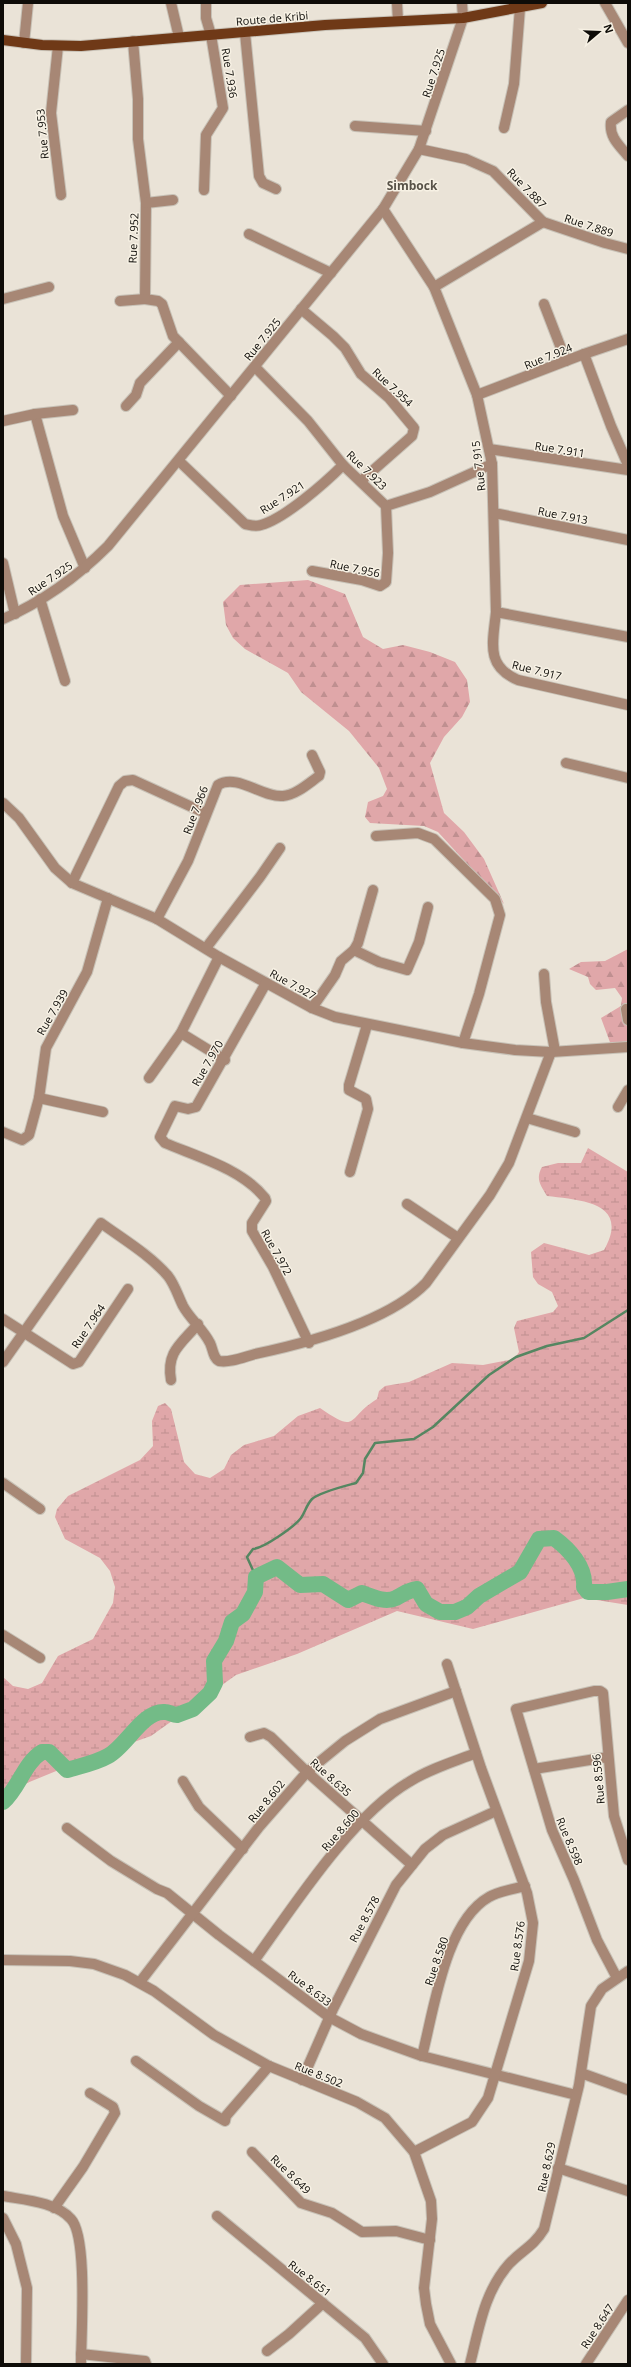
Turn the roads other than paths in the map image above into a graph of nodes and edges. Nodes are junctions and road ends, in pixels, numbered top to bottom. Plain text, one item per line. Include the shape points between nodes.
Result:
1 (28, 3) edge
2 (171, 3) edge
3 (206, 3) edge
4 (397, 3) edge
5 (462, 3) edge
6 (542, 3) edge
7 (605, 3) edge
8 (520, 8) junction
9 (463, 18) junction
10 (398, 21) junction
11 (245, 33) junction
12 (212, 35) junction
13 (179, 37) junction
14 (3, 40) edge
15 (133, 41) junction
16 (24, 43) junction
17 (628, 43) edge
18 (58, 46) junction
19 (628, 110) edge
20 (355, 126) dead end
21 (504, 128) dead end
22 (426, 131) junction
23 (419, 149) junction
24 (628, 156) edge
25 (276, 189) dead end
26 (204, 190) dead end
27 (61, 195) dead end
28 (173, 200) dead end
29 (146, 203) junction
30 (383, 209) junction
31 (543, 222) junction
32 (249, 234) dead end
33 (628, 248) edge
34 (330, 273) junction
35 (49, 287) dead end
36 (434, 287) junction
37 (3, 299) edge
38 (145, 299) junction
39 (120, 301) dead end
40 (544, 304) dead end
41 (301, 309) junction
42 (628, 339) edge
43 (179, 342) junction
44 (584, 354) junction
45 (566, 361) junction
46 (255, 367) junction
47 (477, 395) junction
48 (231, 396) junction
49 (126, 406) dead end
50 (73, 410) dead end
51 (35, 414) junction
52 (3, 421) edge
53 (489, 449) junction
54 (179, 461) junction
55 (492, 464) junction
56 (342, 465) junction
57 (628, 465) edge
58 (628, 470) edge
59 (361, 481) junction
60 (386, 506) junction
61 (494, 514) junction
62 (628, 540) edge
63 (3, 563) edge
64 (85, 568) junction
65 (312, 572) dead end
66 (40, 599) junction
67 (496, 612) junction
68 (15, 614) junction
69 (3, 619) edge
70 (628, 636) edge
71 (65, 681) dead end
72 (628, 704) edge
73 (312, 755) dead end
74 (566, 762) dead end
75 (628, 778) edge
76 (3, 804) edge
77 (205, 813) junction
78 (376, 836) dead end
79 (280, 848) dead end
80 (72, 883) junction
81 (373, 890) dead end
82 (108, 898) junction
83 (428, 907) dead end
84 (158, 919) junction
85 (206, 948) junction
86 (354, 950) junction
87 (220, 957) junction
88 (544, 974) dead end
89 (266, 983) junction
90 (312, 1008) junction
91 (626, 1009) dead end
92 (628, 1020) edge
93 (367, 1025) junction
94 (181, 1032) junction
95 (462, 1043) junction
96 (628, 1047) edge
97 (553, 1051) junction
98 (224, 1060) junction
99 (148, 1078) dead end
100 (628, 1090) edge
101 (39, 1098) junction
102 (618, 1107) dead end
103 (103, 1112) dead end
104 (527, 1118) junction
105 (3, 1132) edge
106 (575, 1132) dead end
107 (160, 1137) joint
108 (350, 1172) dead end
109 (407, 1204) dead end
110 (458, 1238) junction
111 (128, 1289) dead end
112 (3, 1319) edge
113 (198, 1324) junction
114 (23, 1332) junction
115 (309, 1343) junction
116 (3, 1362) edge
117 (171, 1380) dead end
118 (3, 1483) edge
119 (40, 1509) dead end
120 (3, 1635) edge
121 (40, 1658) dead end
122 (448, 1664) dead end
123 (456, 1691) junction
124 (516, 1709) joint
125 (250, 1737) dead end
126 (476, 1754) junction
127 (608, 1757) junction
128 (534, 1769) junction
129 (307, 1772) junction
130 (183, 1781) dead end
131 (496, 1811) junction
132 (362, 1821) junction
133 (67, 1828) dead end
134 (243, 1849) junction
135 (628, 1860) edge
136 (412, 1865) junction
137 (524, 1886) junction
138 (194, 1915) junction
139 (3, 1960) edge
140 (254, 1961) junction
141 (628, 1971) edge
142 (617, 1978) junction
143 (140, 1982) junction
144 (329, 2017) junction
145 (422, 2056) junction
146 (136, 2060) dead end
147 (269, 2066) junction
148 (581, 2073) junction
149 (494, 2075) junction
150 (302, 2080) junction
151 (628, 2090) edge
152 (90, 2093) dead end
153 (576, 2095) junction
154 (252, 2152) dead end
155 (414, 2152) junction
156 (558, 2168) junction
157 (628, 2191) edge
158 (3, 2196) edge
159 (54, 2208) junction
160 (217, 2216) dead end
161 (3, 2218) edge
162 (430, 2240) junction
163 (628, 2300) edge
164 (323, 2303) junction
165 (267, 2351) dead end
166 (81, 2359) edge
167 (26, 2364) edge
168 (146, 2364) edge
169 (383, 2364) edge
170 (451, 2364) edge
171 (470, 2364) edge
172 (586, 2364) edge

1 - 16 street
2 - 13 street
3 - 12 street, Rue 7.936 via 206,18
4 - 10 street
5 - 9 street
6 - 8 main road, Route de Kribi
7 - 17 street
8 - 9 main road, Route de Kribi
8 - 21 street via 514,84
9 - 10 main road, Route de Kribi
9 - 22 street, Rue 7.925
10 - 11 main road, Route de Kribi
11 - 12 main road, Route de Kribi
11 - 25 street via 259,176 263,183
12 - 13 main road, Route de Kribi
12 - 26 street, Rue 7.936 via 223,108 206,135
13 - 15 main road, Route de Kribi
14 - 16 main road, Route de Kribi
15 - 18 main road, Route de Kribi
15 - 29 street, Rue 7.952 via 138,99 138,139
16 - 18 main road, Route de Kribi
18 - 27 street, Rue 7.953 via 51,113
19 - 24 street via 611,122 610,128 611,135
20 - 22 street
22 - 23 street, Rue 7.925
23 - 30 street, Rue 7.925
23 - 31 street, Rue 7.887 via 466,159 493,171
28 - 29 street
29 - 38 street, Rue 7.952
30 - 34 street, Rue 7.925
30 - 36 street, Rue 7.915
31 - 33 street, Rue 7.889
31 - 36 street, Rue 7.887
32 - 34 street
34 - 41 street, Rue 7.925
35 - 37 street
36 - 47 street, Rue 7.915
38 - 39 street
38 - 43 street via 162,304 170,330
40 - 45 street
41 - 46 street, Rue 7.925
41 - 59 street, Rue 7.954 via 345,348 361,374 389,398 414,428 412,436
42 - 44 street
43 - 48 street
43 - 49 street via 140,383 136,395
44 - 45 street, Rue 7.924
44 - 57 street, Rue 7.924 via 610,426
45 - 47 street, Rue 7.924
46 - 48 street, Rue 7.925
46 - 56 street, Rue 7.923 via 308,421
47 - 53 street, Rue 7.915
48 - 54 street, Rue 7.925
50 - 51 street
51 - 52 street
51 - 64 street via 63,516
53 - 55 street, Rue 7.915
53 - 58 street, Rue 7.911
54 - 56 street, Rue 7.921 via 245,524 260,526 308,496
54 - 64 street, Rue 7.925 via 108,546
55 - 60 street, Rue 7.923 via 430,492
55 - 61 street, Rue 7.915
56 - 59 street, Rue 7.923
59 - 60 street, Rue 7.923
60 - 65 street, Rue 7.956 via 386,582 380,586 362,580
61 - 62 street, Rue 7.913
61 - 67 street, Rue 7.915
63 - 68 street
64 - 66 street, Rue 7.925
66 - 68 street, Rue 7.925
66 - 71 street
67 - 70 street
67 - 72 street, Rue 7.917 via 494,659 504,674 518,680
68 - 69 street, Rue 7.925
73 - 77 street, Rue 7.966 via 320,772 319,776 297,790 282,796 229,781 223,782 218,785
74 - 75 street
76 - 80 street, Rue 7.927 via 19,818 55,868
77 - 80 street via 133,780 125,781 119,786
77 - 84 street, Rue 7.966 via 188,861
78 - 95 street via 418,833 434,839 495,899 498,906 500,915 479,994
79 - 85 street
80 - 82 street, Rue 7.927
81 - 86 street via 362,936
82 - 84 street, Rue 7.927
82 - 101 street, Rue 7.939 via 87,972 46,1048
83 - 86 street via 419,942 407,970 379,962
84 - 85 street, Rue 7.927
85 - 87 street, Rue 7.927
86 - 90 street via 341,961 335,975
87 - 89 street, Rue 7.927
87 - 94 street
88 - 97 street
89 - 90 street, Rue 7.927
89 - 98 street, Rue 7.970
90 - 93 street, Rue 7.927 via 334,1017
91 - 92 street
93 - 95 street, Rue 7.927
93 - 108 street via 349,1085 349,1090 366,1099 368,1110
94 - 98 street
94 - 99 street
95 - 97 street, Rue 7.927 via 515,1050
96 - 97 street, Rue 7.927
97 - 104 street
98 - 107 street, Rue 7.970 via 196,1107 188,1109 175,1106
100 - 102 street
101 - 103 street
101 - 105 street, Rue 7.939 via 26,1139
104 - 106 street
104 - 110 street via 509,1163 490,1195
107 - 115 street, Rue 7.972 via 165,1143 223,1167 244,1180 265,1198 266,1201 252,1223 252,1231 273,1267
109 - 110 street
110 - 115 street via 426,1283 414,1294 369,1319
111 - 114 street, Rue 7.964 via 79,1362 69,1362
112 - 114 street, Rue 7.964
113 - 114 street via 183,1308 167,1275 150,1259 101,1223
113 - 115 street via 219,1361
113 - 117 street via 170,1356 168,1366
114 - 116 street
118 - 119 street
120 - 121 street
122 - 123 street, Rue 8.576
123 - 126 street, Rue 8.576
123 - 129 street, Rue 8.602 via 380,1719 345,1741
124 - 127 street, Rue 8.596 via 594,1691 603,1693
124 - 128 street, Rue 8.598
125 - 129 street, Rue 8.635 via 264,1733 271,1737
126 - 131 street, Rue 8.576
126 - 132 street, Rue 8.600 via 408,1782
127 - 128 street
127 - 135 street, Rue 8.596 via 614,1816
128 - 142 street, Rue 8.598 via 552,1830 597,1940
129 - 132 street, Rue 8.635
129 - 134 street, Rue 8.602
130 - 134 street via 199,1807
131 - 136 street, Rue 8.578 via 443,1836 425,1849
131 - 137 street, Rue 8.576
132 - 136 street, Rue 8.635
132 - 140 street, Rue 8.600
133 - 138 street, Rue 8.633 via 111,1861 168,1893
134 - 138 street, Rue 8.602
136 - 144 street, Rue 8.578 via 396,1885
137 - 145 street, Rue 8.580 via 490,1896 468,1916 453,1944 442,1975
137 - 149 street, Rue 8.576 via 532,1910 533,1923 529,1961
138 - 140 street, Rue 8.633
138 - 143 street, Rue 8.602
139 - 143 street, Rue 8.502 via 58,1960 94,1964
140 - 144 street, Rue 8.633
141 - 142 street, Rue 8.629
142 - 148 street, Rue 8.629 via 602,1989 591,2006
143 - 147 street, Rue 8.502 via 214,2035
144 - 145 street, Rue 8.633 via 361,2034
144 - 150 street, Rue 8.578
145 - 149 street, Rue 8.633
146 - 147 street via 199,2106 225,2121 226,2116
147 - 150 street, Rue 8.502
148 - 151 street
148 - 153 street, Rue 8.629
149 - 153 street, Rue 8.633
149 - 155 street, Rue 8.576 via 488,2098 472,2122
150 - 155 street, Rue 8.502 via 377,2112 397,2130
152 - 159 street via 112,2107 115,2113
153 - 156 street, Rue 8.629
154 - 162 street, Rue 8.649 via 301,2203 332,2213 362,2232 396,2231
155 - 162 street, Rue 8.502 via 431,2201
156 - 157 street
156 - 171 street, Rue 8.629 via 544,2229 533,2245 510,2263 493,2285 485,2304
158 - 159 street
159 - 166 street via 73,2220 80,2242
160 - 164 street, Rue 8.651
161 - 167 street via 16,2244 27,2288
162 - 170 street, Rue 8.502 via 424,2288 426,2304 430,2324
163 - 172 street, Rue 8.647
164 - 165 street
164 - 169 street, Rue 8.651 via 365,2338
166 - 168 street via 136,2359 145,2361

